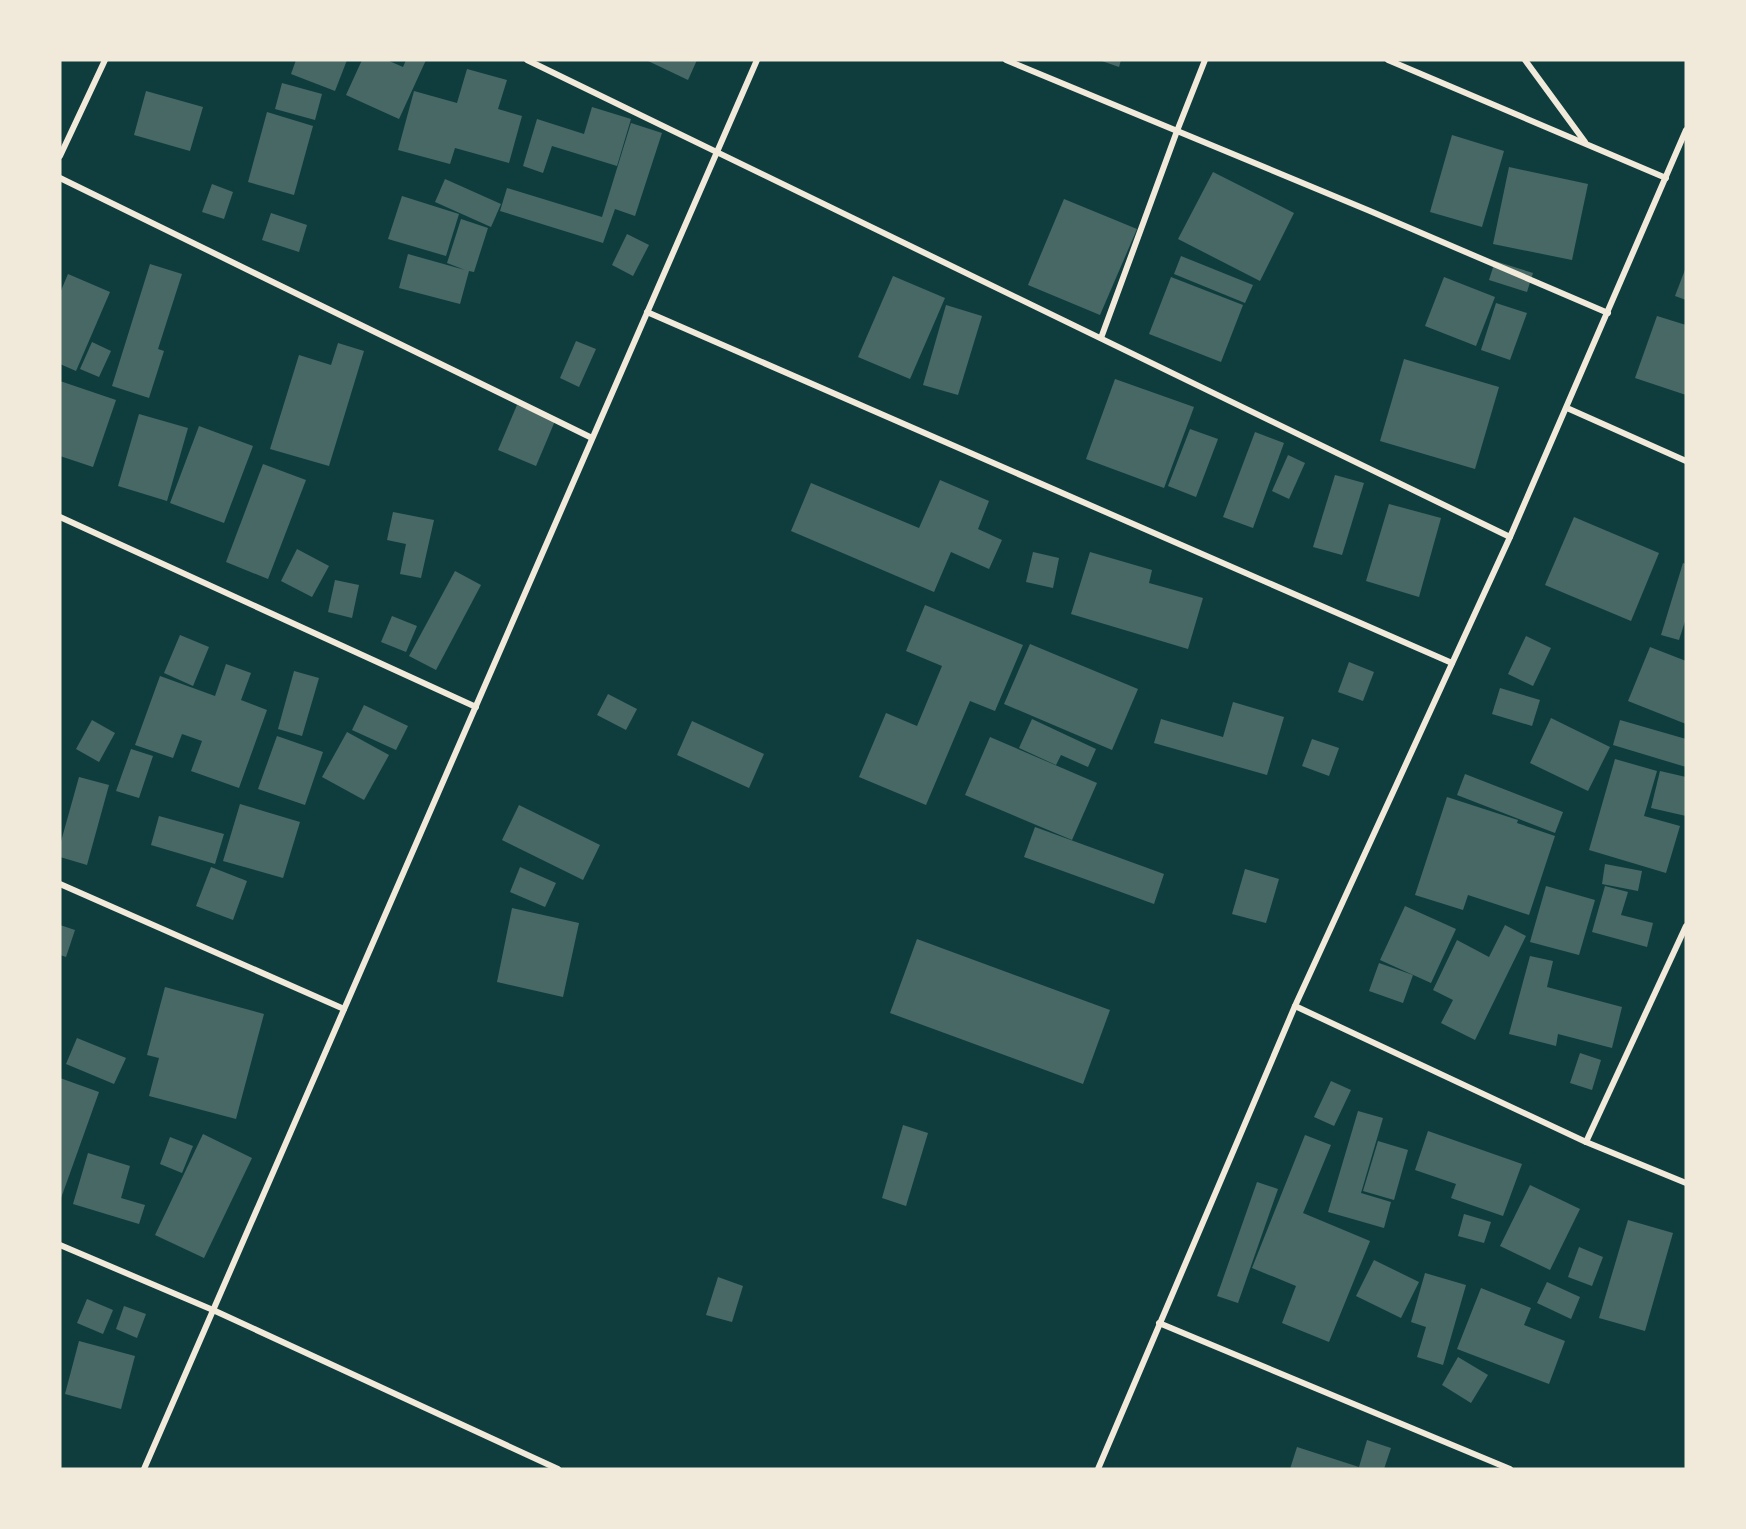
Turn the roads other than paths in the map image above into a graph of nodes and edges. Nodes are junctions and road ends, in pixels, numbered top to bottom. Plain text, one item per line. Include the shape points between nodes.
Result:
1 (105, 60) edge
2 (527, 60) edge
3 (757, 60) edge
4 (1006, 60) edge
5 (1205, 60) edge
6 (1388, 60) edge
7 (1525, 60) edge
8 (1686, 130) edge
9 (1177, 131) junction
10 (1586, 144) junction
11 (717, 152) junction
12 (60, 156) edge
13 (60, 178) edge
14 (1666, 178) junction
15 (647, 312) junction
16 (1608, 313) junction
17 (1101, 338) junction
18 (1567, 408) junction
19 (592, 438) junction
20 (1686, 461) edge
21 (60, 517) edge
22 (1510, 537) junction
23 (1452, 663) junction
24 (476, 707) junction
25 (60, 884) edge
26 (1686, 926) edge
27 (1295, 1006) junction
28 (344, 1009) junction
29 (1586, 1142) junction
30 (1686, 1183) edge
31 (60, 1245) edge
32 (213, 1310) junction
33 (1159, 1323) junction
34 (144, 1469) edge
35 (558, 1469) edge
36 (1098, 1469) edge
37 (1510, 1469) edge

1 - 12 street
2 - 11 street
3 - 11 street
4 - 9 street
5 - 9 street
6 - 10 street
7 - 10 street
8 - 14 street
9 - 16 street
9 - 17 street
10 - 14 street
11 - 15 street
11 - 17 street
13 - 19 street
14 - 16 street
15 - 19 street
15 - 23 street
16 - 18 street
17 - 22 street
18 - 20 street
18 - 22 street
19 - 24 street
21 - 24 street
22 - 23 street
23 - 27 street
24 - 28 street
25 - 28 street
26 - 29 street
27 - 29 street
27 - 33 street
28 - 32 street
29 - 30 street
31 - 32 street
32 - 34 street
32 - 35 street
33 - 36 street
33 - 37 street

